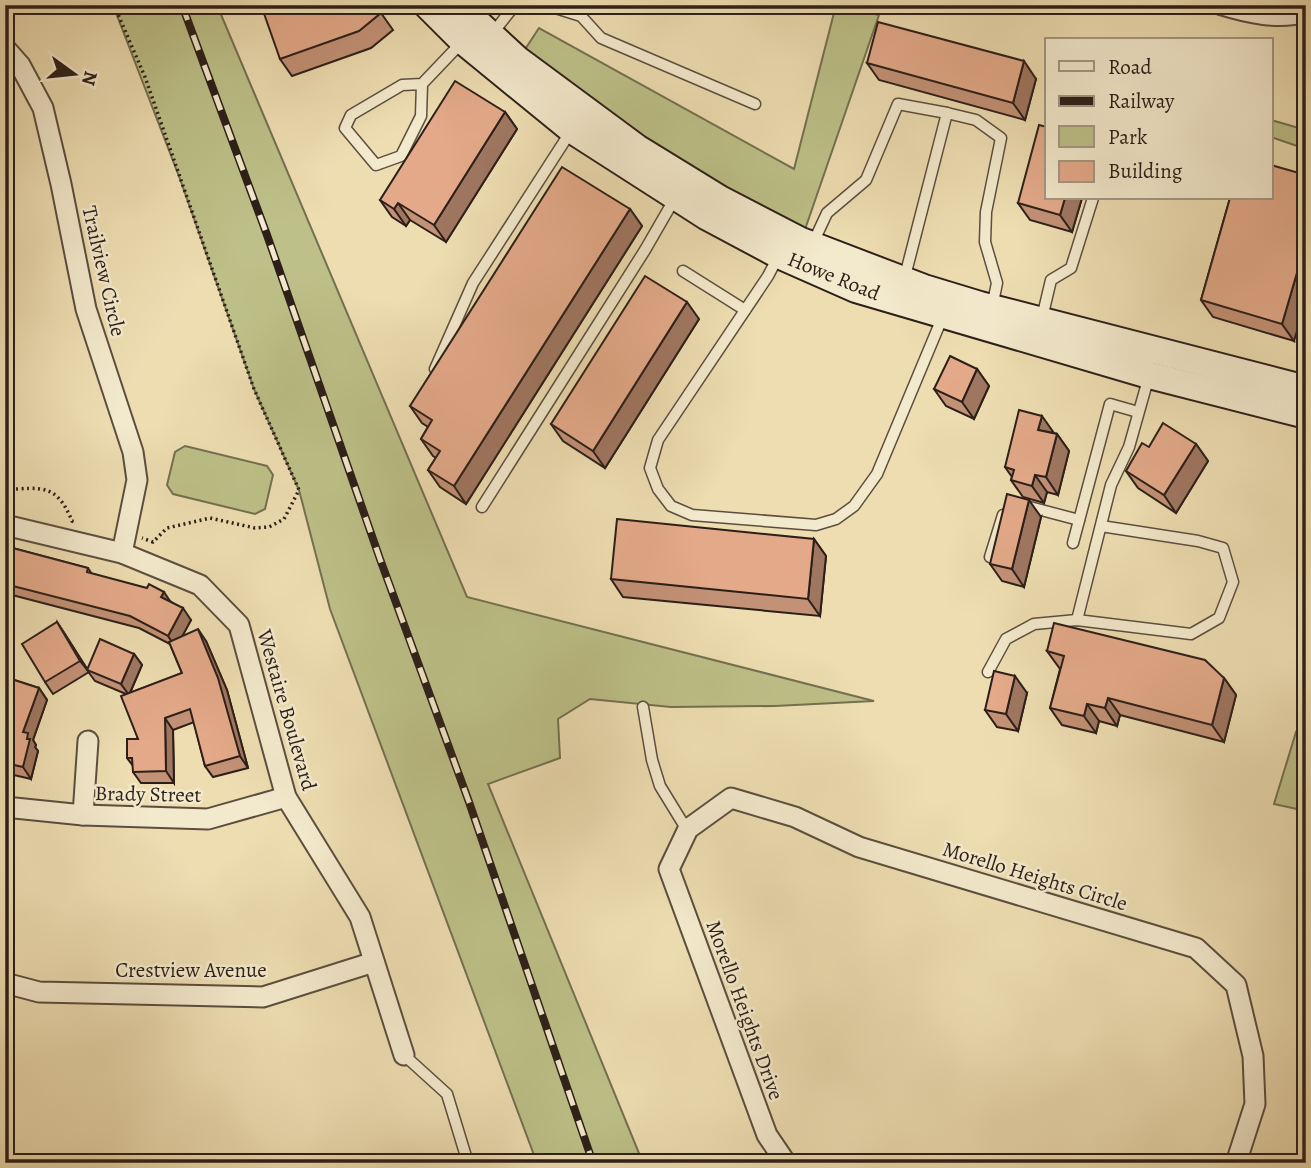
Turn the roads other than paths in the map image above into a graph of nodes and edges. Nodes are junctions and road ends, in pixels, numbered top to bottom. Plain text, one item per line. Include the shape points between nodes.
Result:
1 (427, 5) edge
2 (458, 5) edge
3 (515, 5) edge
4 (546, 5) edge
5 (1222, 5) edge
6 (1306, 12) edge
7 (491, 35) junction
8 (463, 41) junction
9 (5, 48) edge
10 (422, 84) junction
11 (755, 104) dead end
12 (947, 113) junction
13 (572, 130) junction
14 (675, 198) junction
15 (1092, 200) edge
16 (812, 245) junction
17 (779, 255) junction
18 (683, 271) dead end
19 (904, 280) junction
20 (992, 308) junction
21 (745, 310) junction
22 (943, 315) junction
23 (1041, 321) junction
24 (1149, 375) junction
25 (428, 384) edge
26 (1306, 389) edge
27 (1138, 412) junction
28 (1306, 415) edge
29 (482, 507) dead end
30 (1079, 520) junction
31 (5, 525) edge
32 (1101, 526) junction
33 (1073, 543) dead end
34 (122, 553) junction
35 (990, 556) edge
36 (1077, 620) junction
37 (988, 672) dead end
38 (643, 707) dead end
39 (88, 741) dead end
40 (286, 797) junction
41 (5, 807) edge
42 (83, 815) junction
43 (687, 831) junction
44 (668, 869) joint
45 (374, 962) junction
46 (5, 983) edge
47 (404, 1055) joint
48 (468, 1163) edge
49 (786, 1163) edge
50 (1236, 1163) edge

1 - 8 street, Howe Road
2 - 7 street, Howe Road
3 - 7 lane
4 - 11 lane via 581,16 601,38
5 - 6 street via 1255,14
7 - 16 street, Howe Road via 517,60 637,148 720,199
8 - 10 lane
8 - 13 street, Howe Road
9 - 34 street, Trailview Circle via 20,65 43,108 86,309 134,452 137,480
10 - 10 lane via 421,116 401,156 376,165 345,128 351,115 402,85
12 - 16 lane via 898,104 866,180 827,213
12 - 19 lane
12 - 20 lane via 976,120 1000,138 986,212 985,242 997,284
13 - 14 street, Howe Road
13 - 25 lane via 473,283
14 - 17 street, Howe Road
14 - 29 lane
15 - 23 lane via 1071,268 1051,280
16 - 19 street, Howe Road
17 - 21 lane
17 - 22 street, Howe Road via 856,289
18 - 21 lane
19 - 20 street, Howe Road
20 - 23 street, Howe Road
21 - 22 lane via 658,440 650,468 671,506 692,515 816,525 836,519 854,506 877,474
22 - 24 street, Howe Road
23 - 26 street, Howe Road
24 - 27 lane
24 - 28 street, Howe Road
27 - 30 lane via 1110,404
27 - 32 lane
30 - 33 lane
30 - 35 lane via 1011,506 1003,515
31 - 34 street, Westaire Boulevard
32 - 36 lane
32 - 36 lane via 1223,548 1233,583 1219,618 1191,634
34 - 40 street, Westaire Boulevard via 200,585 239,625
36 - 37 lane via 1034,624 1006,639
38 - 43 lane via 660,786
39 - 42 street
40 - 42 street, Brady Street via 208,819
40 - 45 street, Westaire Boulevard via 360,917
41 - 42 street, Brady Street
43 - 44 street, Morello Heights Circle
43 - 50 street, Morello Heights Circle via 730,798 795,817 859,847 1196,948 1236,985 1253,1056 1255,1104
44 - 49 street, Morello Heights Drive via 767,1135
45 - 46 street, Crestview Avenue via 263,998 39,992
45 - 47 street, Westaire Boulevard
47 - 48 lane via 447,1094

